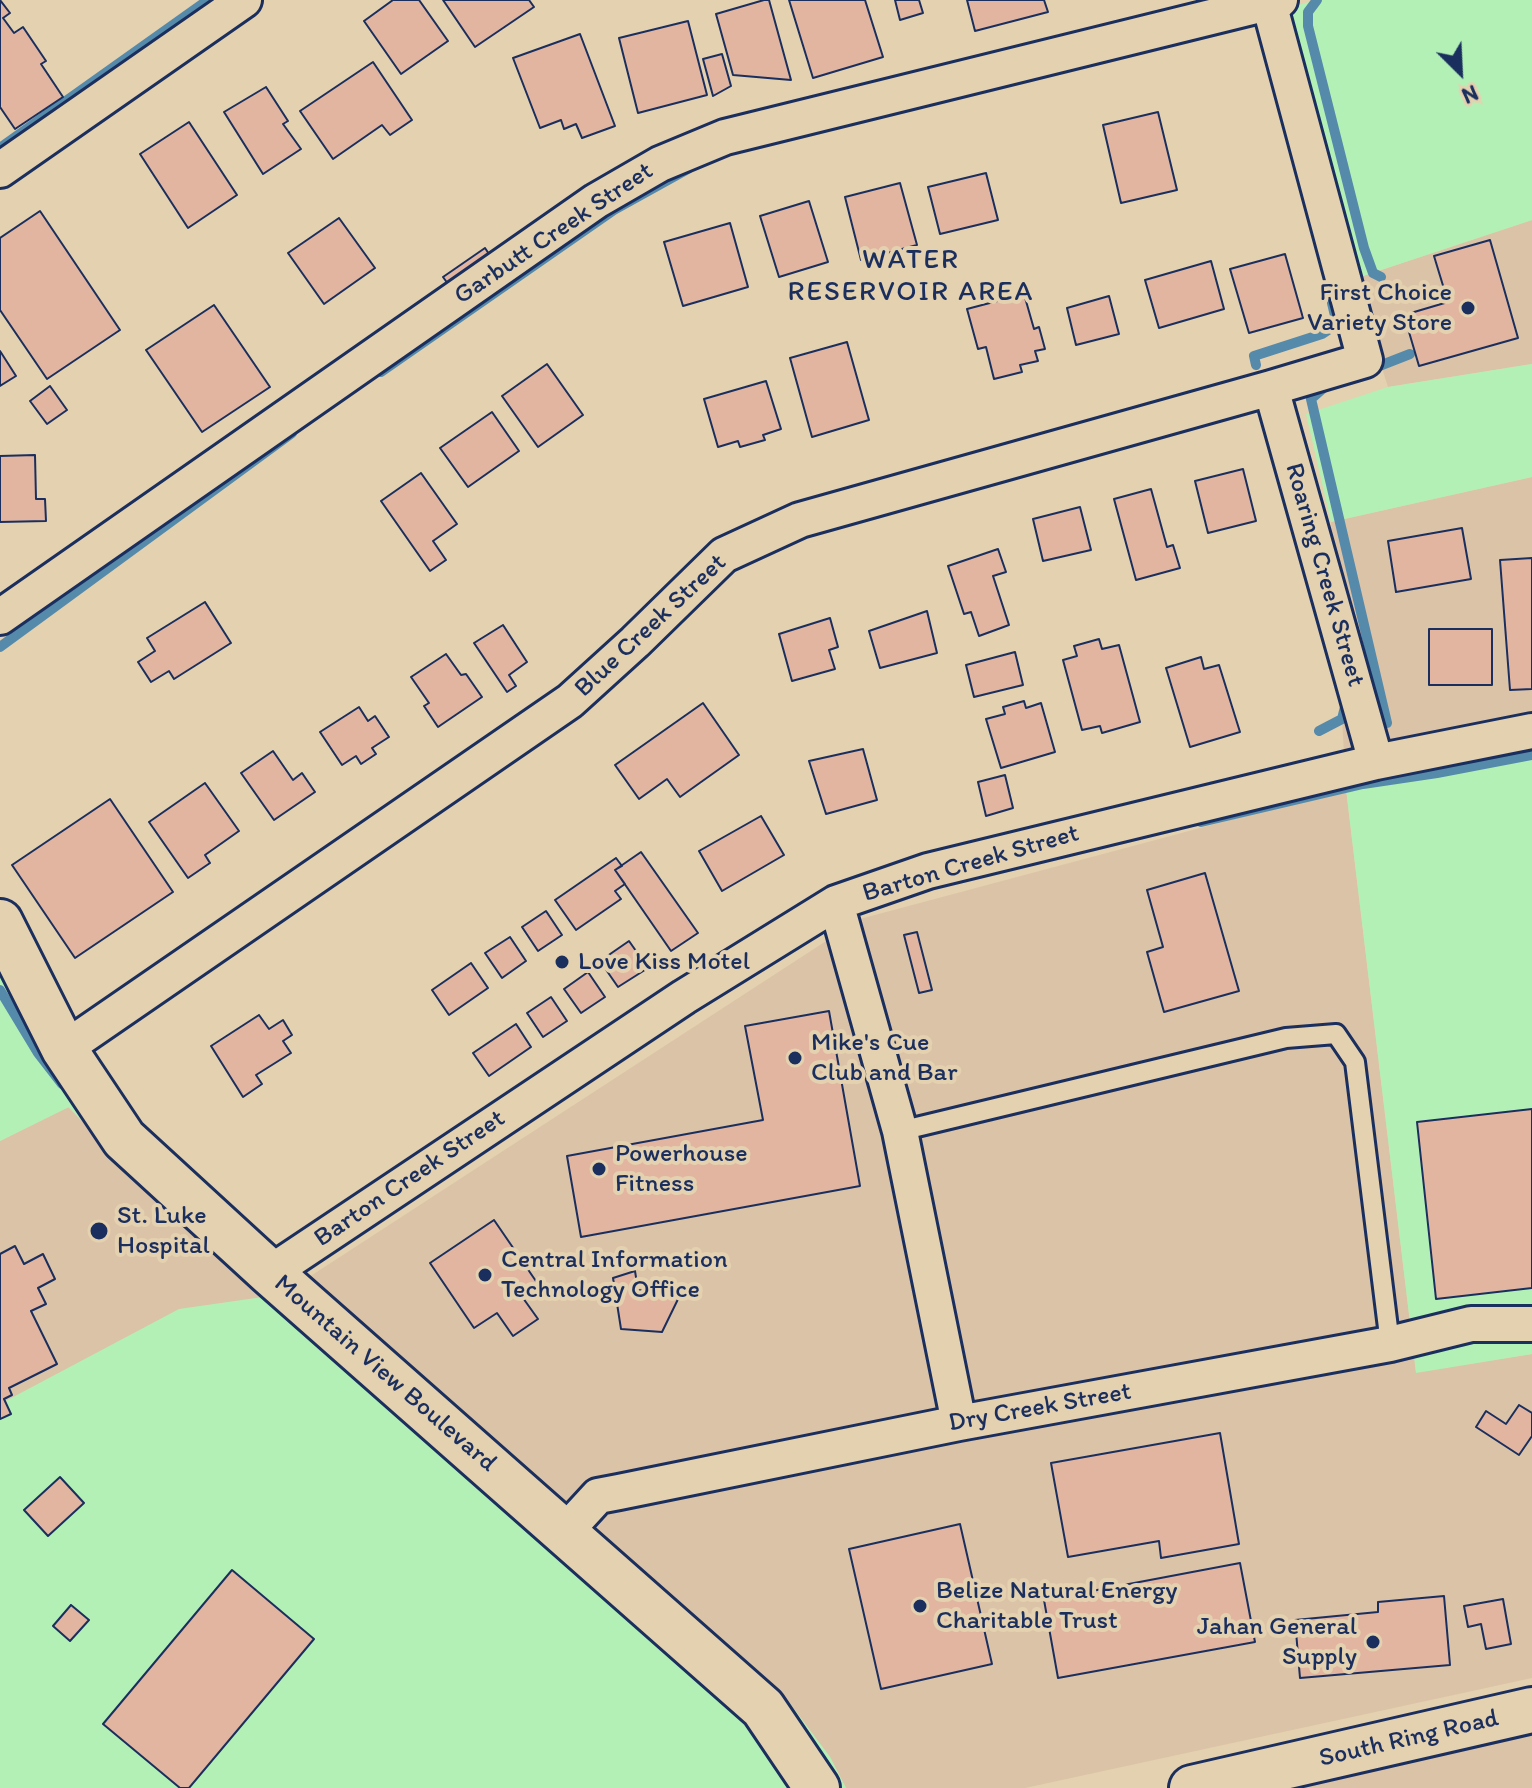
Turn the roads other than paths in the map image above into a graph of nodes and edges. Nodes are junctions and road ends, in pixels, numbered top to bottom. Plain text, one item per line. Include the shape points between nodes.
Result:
1 (244, 0) edge
2 (1275, 1) edge
3 (0, 170) edge
4 (1271, 388) junction
5 (0, 617) edge
6 (1532, 731) edge
7 (1376, 762) junction
8 (836, 903) junction
9 (0, 922) edge
10 (64, 1049) junction
11 (900, 1131) junction
12 (270, 1273) junction
13 (1532, 1324) edge
14 (1390, 1344) junction
15 (959, 1423) junction
16 (564, 1533) junction
17 (1532, 1710) edge
18 (817, 1788) edge
19 (1192, 1788) edge

1 - 3 street
2 - 4 street, Blue Creek Street via 1365,360
2 - 5 street, Garbutt Creek Street via 725,137 660,164 596,201
4 - 7 street, Roaring Creek Street
4 - 10 street, Blue Creek Street via 800,520 724,555 570,701
6 - 7 street, Barton Creek Street
7 - 8 street, Barton Creek Street via 928,871
8 - 11 street
8 - 12 street, Barton Creek Street via 684,997
9 - 10 street, Mountain View Boulevard
10 - 12 street, Mountain View Boulevard via 124,1139
11 - 14 lane via 1286,1038 1336,1034 1355,1062
11 - 15 street
12 - 16 street, Mountain View Boulevard
13 - 14 street, Dry Creek Street via 1471,1324
14 - 15 street, Dry Creek Street
15 - 16 street, Dry Creek Street via 598,1496
16 - 18 street, Mountain View Boulevard via 763,1708
17 - 19 street, South Ring Road

